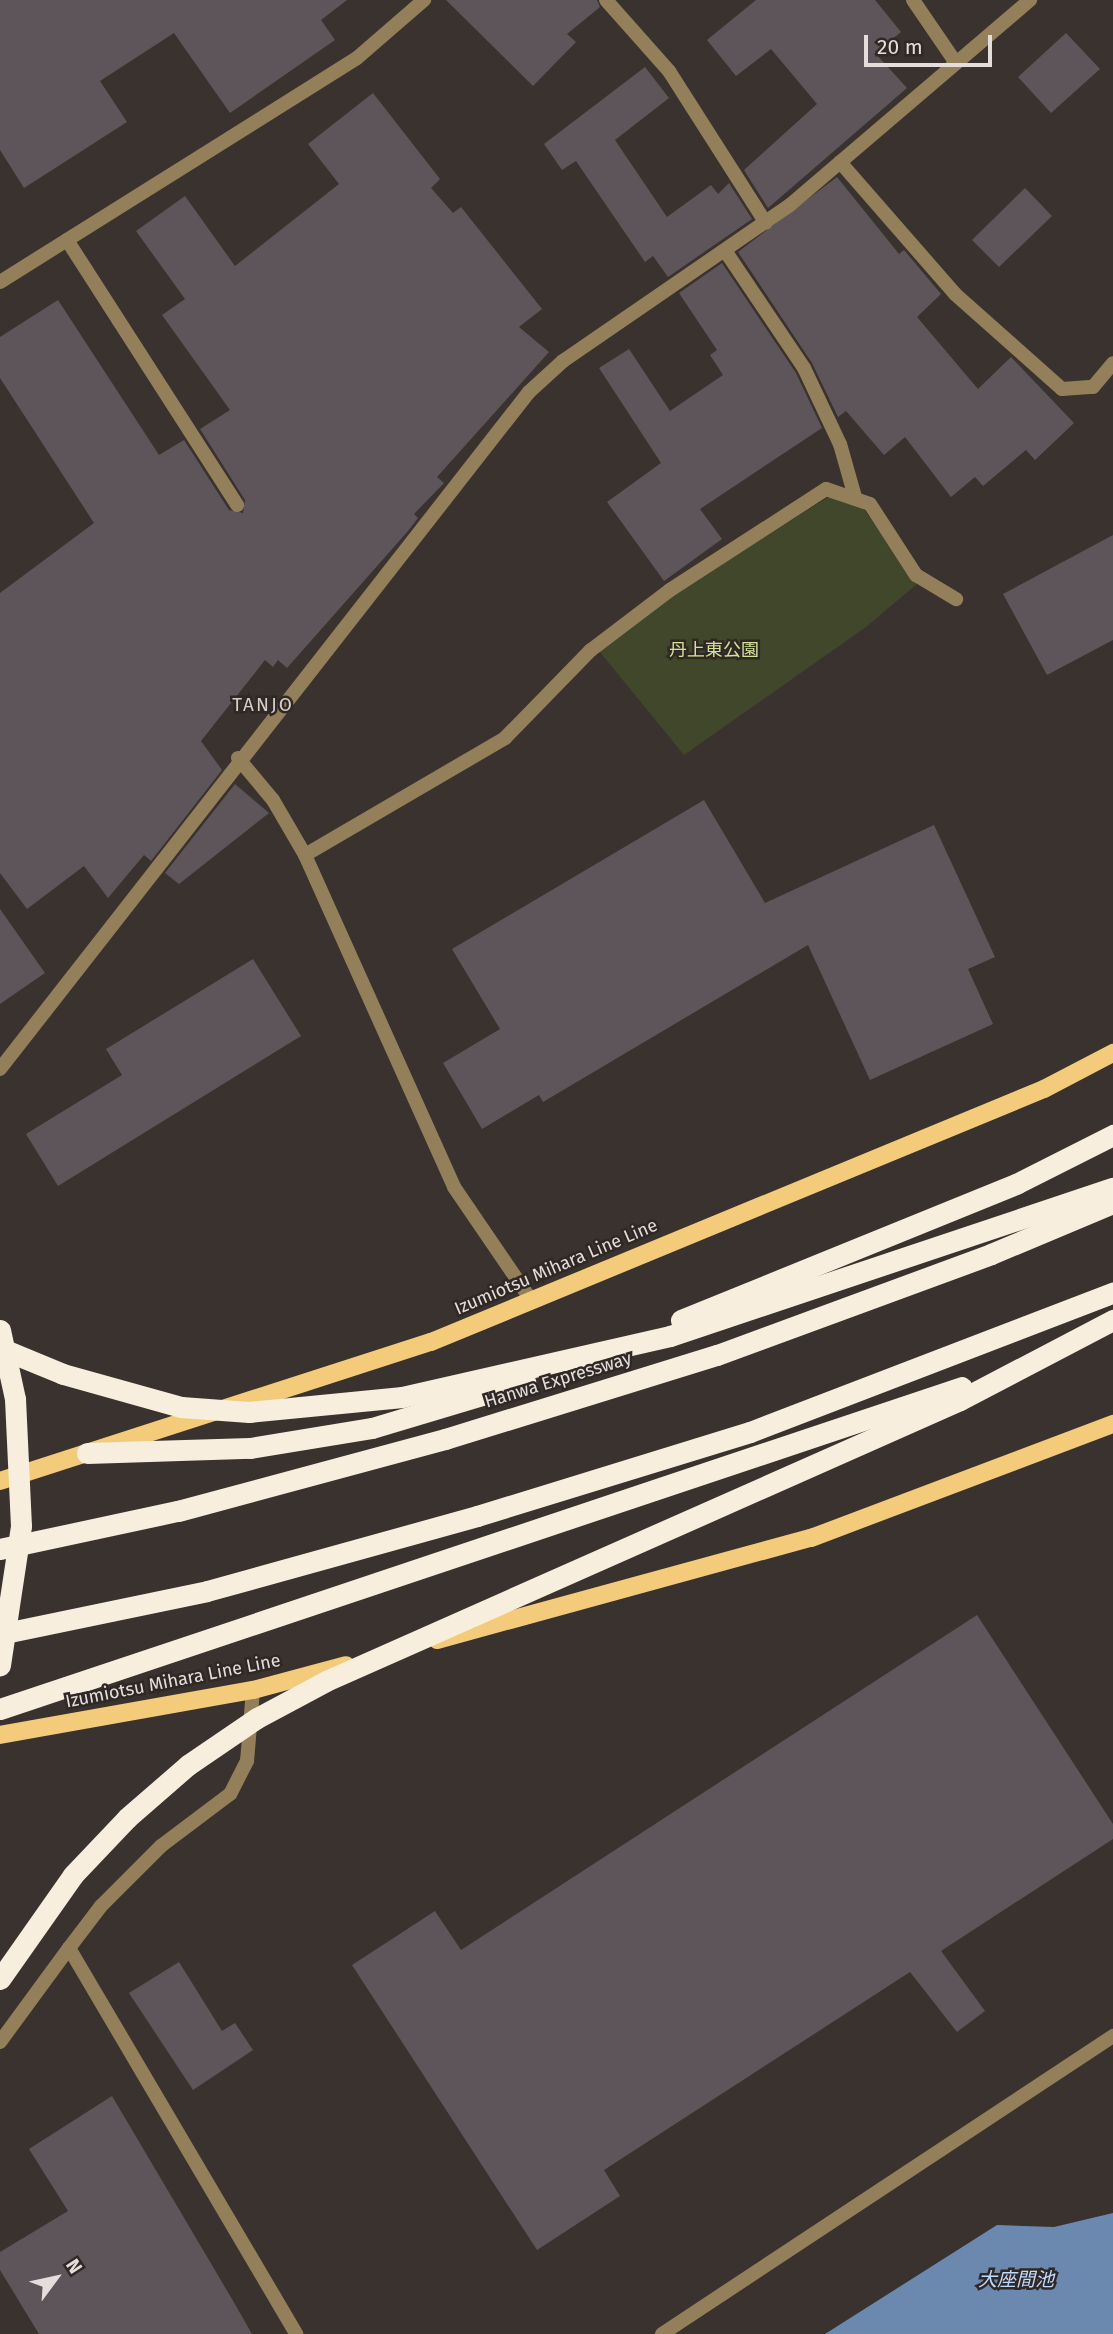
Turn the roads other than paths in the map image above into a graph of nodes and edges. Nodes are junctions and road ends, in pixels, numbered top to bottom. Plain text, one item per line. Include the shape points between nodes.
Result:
1 (424, 0) edge
2 (606, 0) edge
3 (913, 0) edge
4 (1030, 0) edge
5 (956, 64) junction
6 (841, 162) junction
7 (766, 223) junction
8 (67, 240) junction
9 (726, 252) junction
10 (0, 282) edge
11 (1113, 363) edge
12 (855, 497) junction
13 (237, 505) dead end
14 (956, 598) dead end
15 (238, 758) junction
16 (304, 855) junction
17 (1113, 1053) edge
18 (0, 1069) edge
19 (1113, 1135) edge
20 (1113, 1188) edge
21 (1113, 1203) edge
22 (1113, 1293) edge
23 (531, 1300) junction
24 (1113, 1320) edge
25 (0, 1330) edge
26 (1113, 1336) edge
27 (0, 1348) edge
28 (1113, 1424) edge
29 (87, 1453) junction
30 (0, 1481) edge
31 (0, 1549) edge
32 (0, 1634) edge
33 (0, 1665) edge
34 (253, 1690) junction
35 (0, 1709) edge
36 (0, 1735) edge
37 (69, 1948) junction
38 (0, 1979) edge
39 (1113, 2036) edge
40 (0, 2042) edge
41 (296, 2334) edge
42 (662, 2334) edge

1 - 8 street via 357,58
2 - 7 street via 669,71
3 - 5 street
4 - 5 street
5 - 6 street
6 - 7 street
6 - 11 street via 955,294 1062,389 1093,387
7 - 9 street
8 - 10 street
8 - 13 street
9 - 12 street via 804,368 840,444
9 - 15 street via 564,361 529,392
12 - 14 street via 870,504 916,575
12 - 16 street via 826,489 692,576 591,650 505,738
15 - 16 street via 272,800
15 - 18 street
16 - 23 street via 454,1187
17 - 23 main road, Izumiotsu Mihara Line Line via 1044,1088
19 - 29 highway via 1016,1184 496,1394 372,1428 250,1448
20 - 27 highway via 696,1328 402,1397 249,1412 181,1407 63,1374
21 - 31 highway, Hanwa Expressway via 991,1254 691,1363 445,1438 178,1511
22 - 32 highway via 1017,1334 750,1432 516,1504 207,1591
23 - 29 main road, Izumiotsu Mihara Line Line via 431,1342
24 - 38 highway via 960,1400 326,1681 257,1718 188,1765 127,1818 73,1875
25 - 33 highway via 15,1399 21,1526
26 - 35 highway
28 - 34 main road, Izumiotsu Mihara Line Line via 811,1538
29 - 30 main road, Izumiotsu Mihara Line Line
34 - 36 main road, Izumiotsu Mihara Line Line
34 - 37 street via 247,1761 230,1794 162,1846 101,1906
37 - 40 street
37 - 41 street
39 - 42 street

